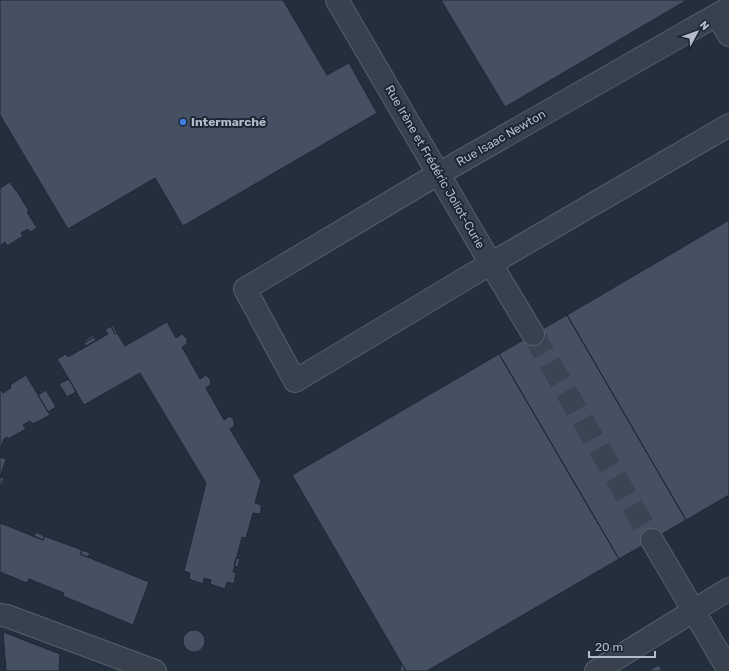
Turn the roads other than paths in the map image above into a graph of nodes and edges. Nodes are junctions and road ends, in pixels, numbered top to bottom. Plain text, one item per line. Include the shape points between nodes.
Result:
1 (337, 0) edge
2 (723, 12) edge
3 (729, 35) edge
4 (729, 125) edge
5 (438, 174) junction
6 (491, 264) junction
7 (533, 334) tunnel mouth
8 (652, 540) tunnel mouth
9 (729, 589) edge
10 (693, 610) junction
11 (0, 615) edge
12 (154, 671) edge
13 (596, 671) edge
14 (729, 671) edge

1 - 5 street, Rue Irène et Frédéric Joliot-Curie
2 - 3 street, Rue Isaac Newton
2 - 5 street, Rue Isaac Newton
4 - 6 street
5 - 6 street, Rue Irène et Frédéric Joliot-Curie
5 - 6 street, Rue Isaac Newton via 245,289 295,381
6 - 7 street, Rue Irène et Frédéric Joliot-Curie
8 - 10 street
9 - 10 street
10 - 13 street
10 - 14 street
11 - 12 street

